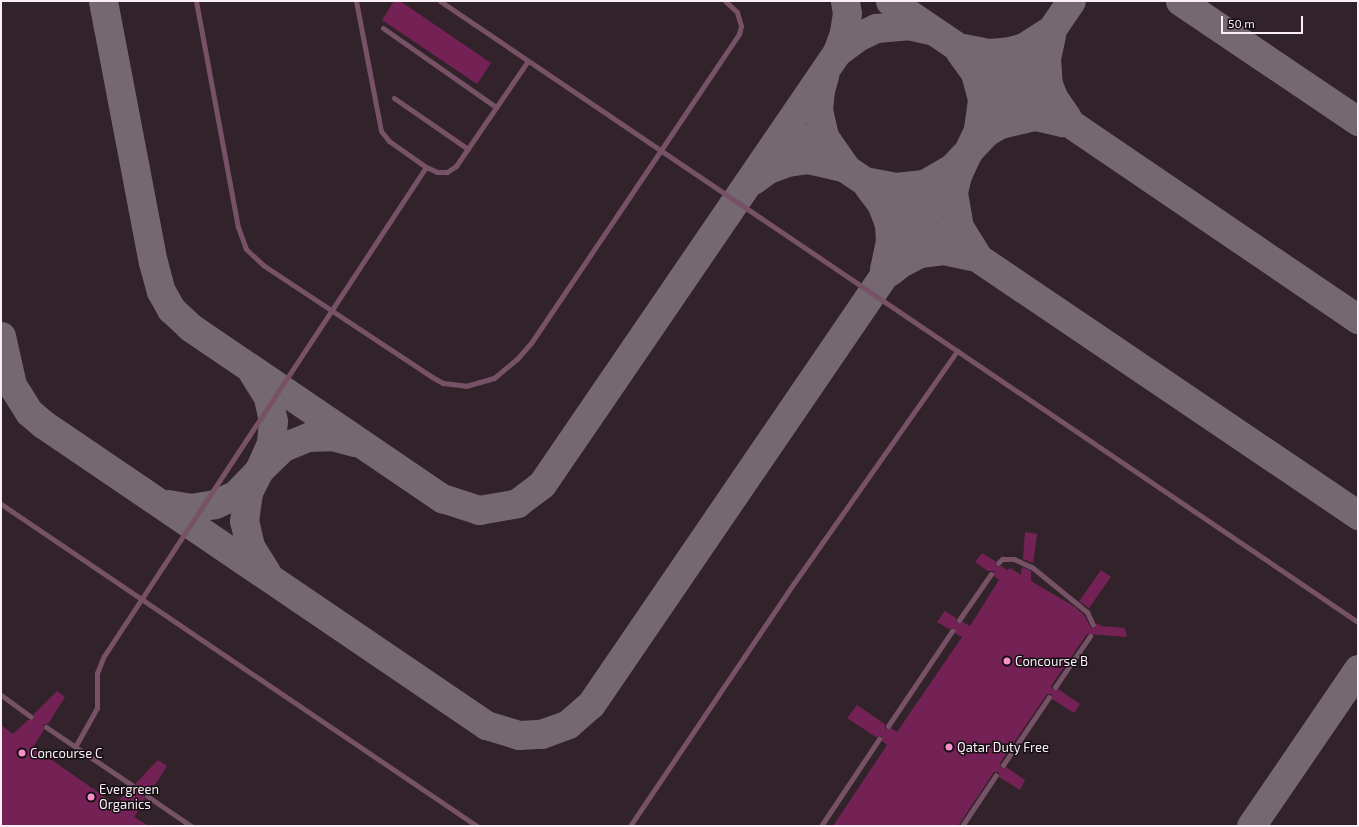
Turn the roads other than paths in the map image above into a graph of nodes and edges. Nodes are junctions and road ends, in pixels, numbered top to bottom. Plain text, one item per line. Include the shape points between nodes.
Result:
1 (196, 1) edge
2 (356, 1) edge
3 (440, 1) edge
4 (725, 1) edge
5 (382, 28) dead end
6 (528, 61) junction
7 (394, 98) dead end
8 (496, 107) junction
9 (468, 149) junction
10 (660, 151) junction
11 (426, 167) junction
12 (332, 310) junction
13 (957, 351) junction
14 (1, 504) edge
15 (998, 563) dead end
16 (991, 574) dead end
17 (144, 599) junction
18 (960, 620) dead end
19 (1358, 622) edge
20 (1094, 625) dead end
21 (952, 631) dead end
22 (1090, 636) dead end
23 (1056, 687) dead end
24 (1, 695) edge
25 (1049, 697) dead end
26 (31, 717) dead end
27 (888, 726) dead end
28 (46, 728) dead end
29 (879, 739) dead end
30 (76, 747) junction
31 (1003, 765) dead end
32 (996, 775) dead end
33 (133, 786) dead end
34 (147, 796) dead end
35 (191, 826) edge
36 (477, 826) edge
37 (630, 826) edge
38 (821, 826) edge
39 (962, 826) edge

1 - 12 lane via 243,243 252,257
2 - 11 lane via 382,131 389,141
3 - 6 lane
4 - 10 lane via 737,12 741,26 738,34
5 - 8 lane
6 - 8 lane
6 - 10 lane
7 - 9 lane
8 - 9 lane
9 - 11 lane via 456,166 447,172 437,172
10 - 12 lane via 531,343 504,372 494,378 476,385 443,383
10 - 13 lane
11 - 12 lane
12 - 17 lane
13 - 19 lane
13 - 37 lane via 794,583
14 - 17 lane
15 - 20 lane via 1002,559 1014,559 1033,568 1087,612
16 - 18 lane
17 - 30 lane via 99,665 97,708
17 - 36 lane
21 - 27 lane
22 - 23 lane
24 - 26 lane
25 - 31 lane
28 - 30 lane
29 - 38 lane
30 - 33 lane
32 - 39 lane
34 - 35 lane

